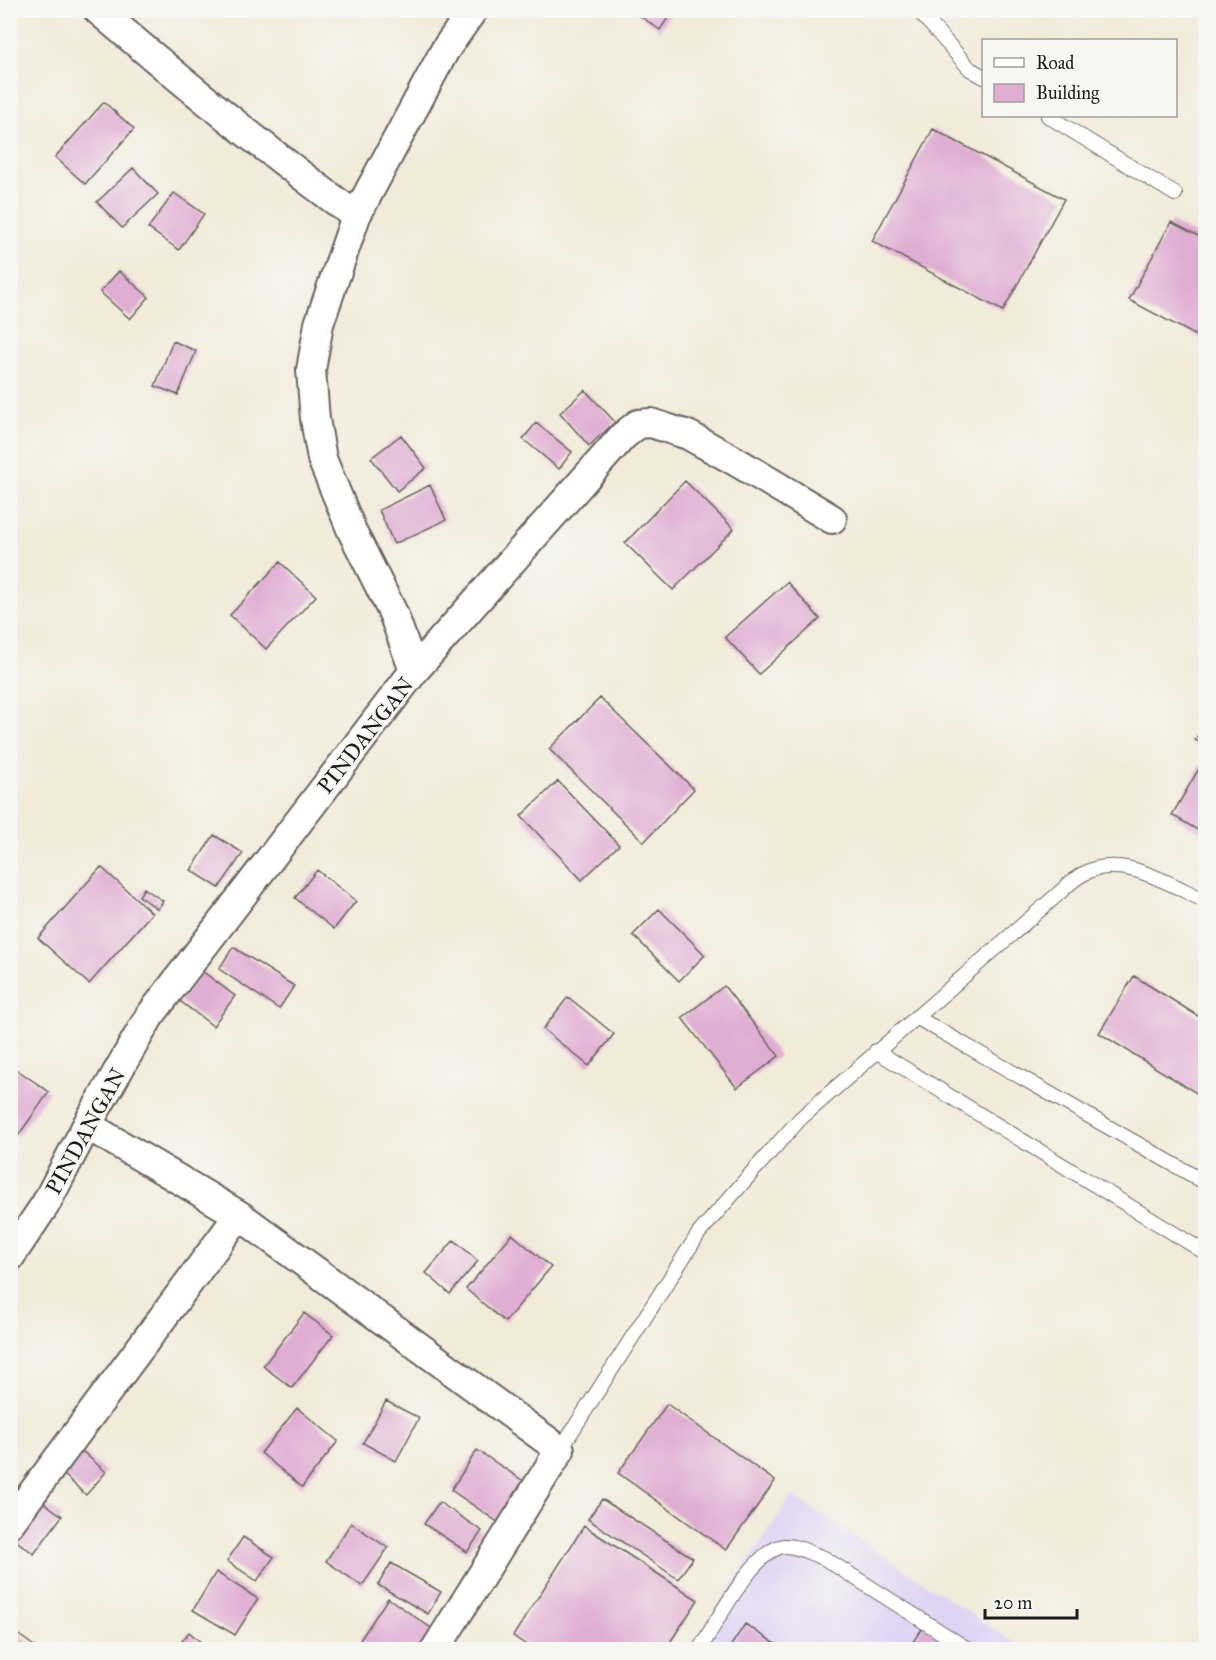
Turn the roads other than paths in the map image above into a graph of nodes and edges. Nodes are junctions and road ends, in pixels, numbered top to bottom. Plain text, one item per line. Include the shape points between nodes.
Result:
1 (98, 10) edge
2 (473, 10) edge
3 (918, 10) edge
4 (982, 76) edge
5 (1050, 117) edge
6 (1175, 194) dead end
7 (356, 216) junction
8 (832, 519) dead end
9 (414, 671) junction
10 (1206, 901) edge
11 (916, 1017) junction
12 (876, 1051) junction
13 (87, 1125) junction
14 (1206, 1183) edge
15 (238, 1215) junction
16 (1206, 1253) edge
17 (10, 1257) edge
18 (560, 1449) junction
19 (10, 1523) edge
20 (435, 1650) edge
21 (699, 1650) edge
22 (969, 1650) edge

1 - 7 street via 225,117
2 - 7 street via 445,50
3 - 4 lane via 970,69
5 - 6 lane
7 - 9 street via 318,324 311,370 315,419 322,459 393,613
8 - 9 street, PINDANGAN via 688,435 651,423 638,424 623,436
9 - 13 street, PINDANGAN via 149,1017
10 - 11 lane via 1124,867 1095,869 1057,895
11 - 12 lane
11 - 14 lane
12 - 16 lane
12 - 18 lane via 801,1118 699,1233
13 - 15 street
13 - 17 street, PINDANGAN via 45,1205
15 - 18 street
15 - 19 street
18 - 20 street
21 - 22 lane via 747,1574 766,1554 783,1546 824,1558

